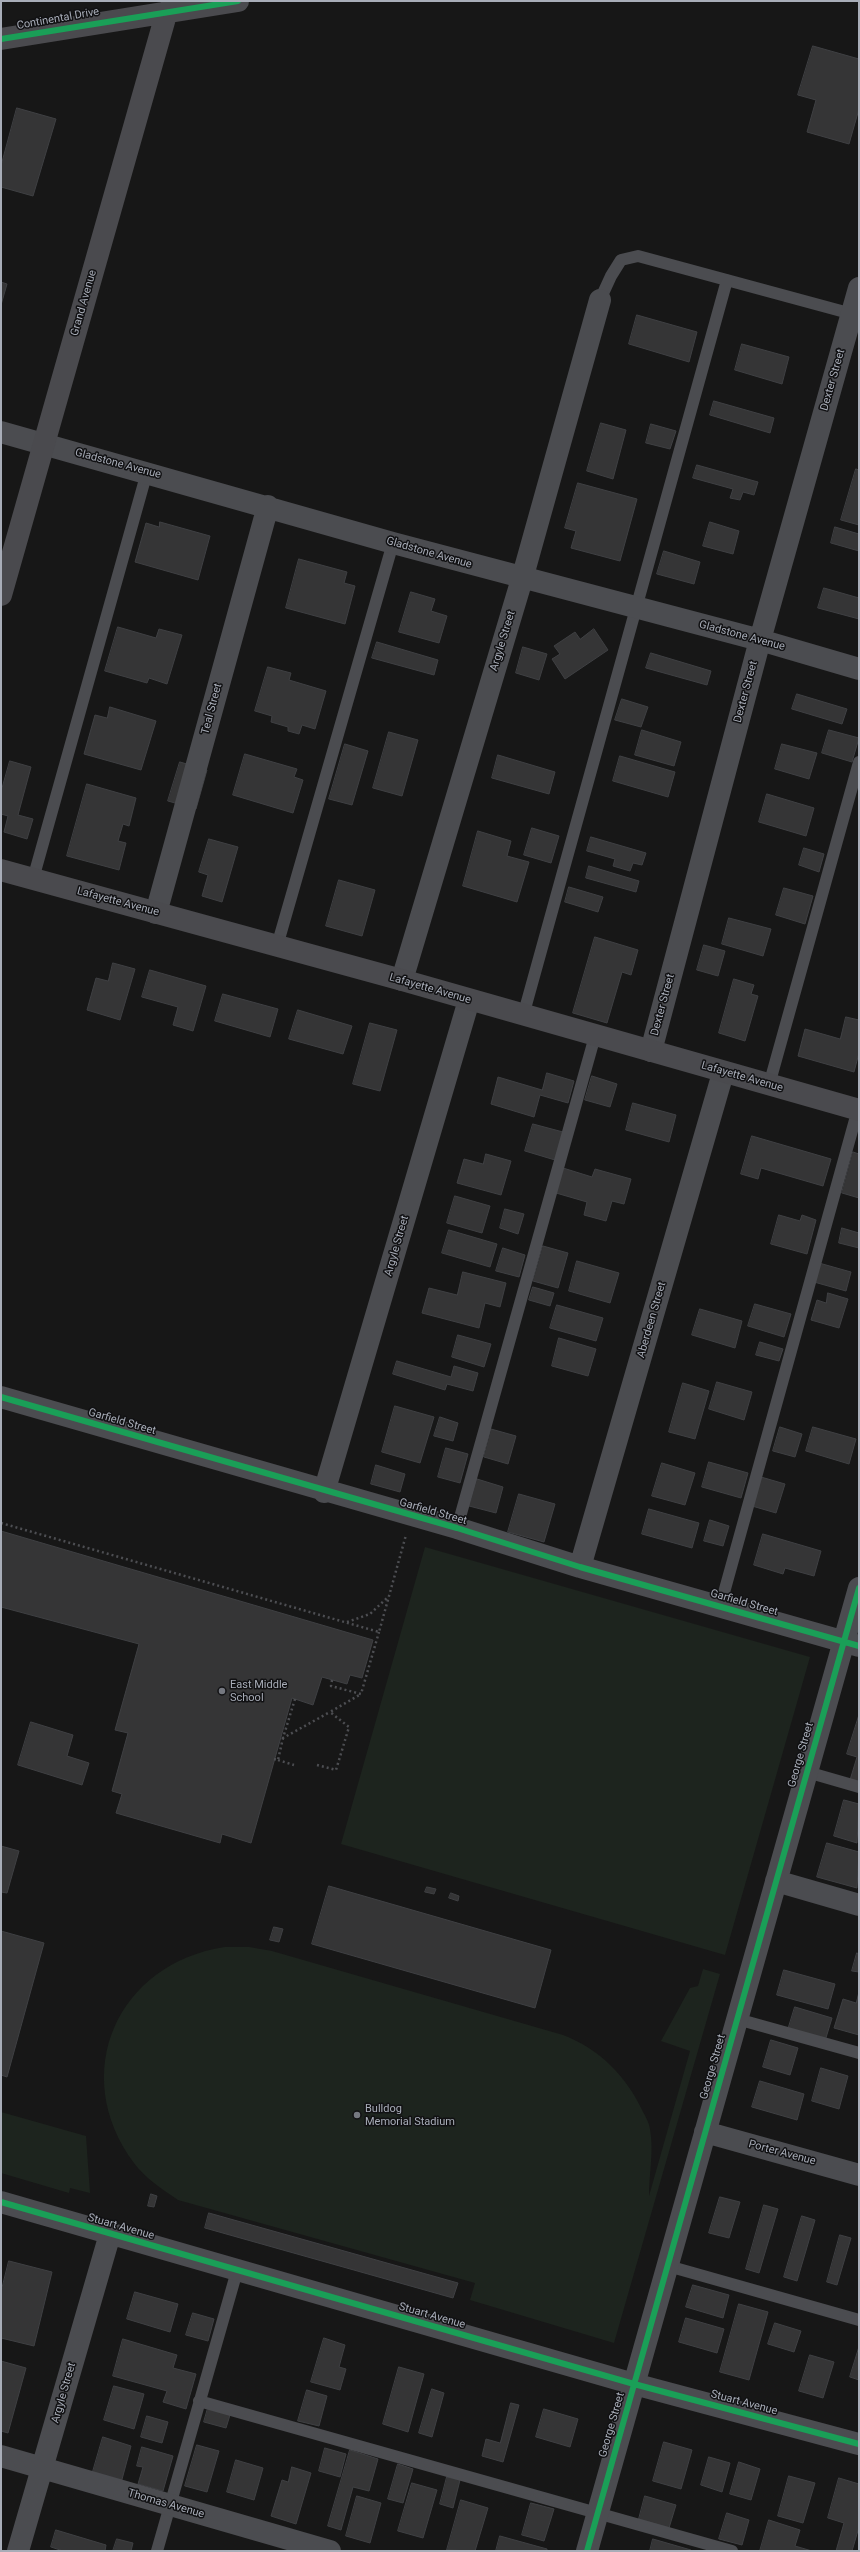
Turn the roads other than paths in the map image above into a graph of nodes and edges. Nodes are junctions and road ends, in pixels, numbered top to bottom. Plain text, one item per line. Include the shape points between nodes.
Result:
1 (238, 1) edge
2 (167, 11) junction
3 (1, 39) edge
4 (727, 280) junction
5 (859, 288) edge
6 (600, 300) joint
7 (855, 314) edge
8 (1, 432) edge
9 (44, 443) junction
10 (147, 472) junction
11 (268, 506) junction
12 (393, 543) junction
13 (522, 579) junction
14 (1, 595) edge
15 (636, 607) junction
16 (760, 640) junction
17 (859, 669) edge
18 (859, 762) edge
19 (1, 870) edge
20 (33, 879) junction
21 (156, 912) junction
22 (277, 946) junction
23 (402, 980) junction
24 (469, 1000) junction
25 (523, 1016) junction
26 (595, 1036) junction
27 (650, 1051) junction
28 (723, 1073) junction
29 (769, 1085) junction
30 (858, 1109) edge
31 (1, 1397) edge
32 (324, 1492) junction
33 (457, 1528) junction
34 (580, 1567) junction
35 (859, 1588) edge
36 (720, 1607) junction
37 (851, 1644) edge
38 (807, 1772) junction
39 (859, 1787) edge
40 (776, 1881) junction
41 (859, 1905) edge
42 (737, 2019) junction
43 (859, 2053) edge
44 (705, 2132) junction
45 (859, 2174) edge
46 (1, 2202) edge
47 (110, 2234) junction
48 (668, 2266) junction
49 (237, 2271) junction
50 (859, 2320) edge
51 (634, 2384) junction
52 (199, 2401) junction
53 (859, 2444) edge
54 (1, 2456) edge
55 (42, 2468) junction
56 (169, 2505) junction
57 (598, 2513) junction
58 (18, 2551) edge
59 (157, 2551) edge
60 (330, 2551) edge
61 (587, 2551) edge
62 (732, 2551) edge

1 - 2 street, Continental Drive
2 - 3 street, Continental Drive
2 - 9 street, Grand Avenue
4 - 6 lane via 638,256 621,260
4 - 7 lane
4 - 15 lane
5 - 7 street, Dexter Street
6 - 13 street, Argyle Street
7 - 16 street, Dexter Street
8 - 9 street, Gladstone Avenue
9 - 10 street, Gladstone Avenue
9 - 14 street, Grand Avenue
10 - 11 street, Gladstone Avenue
10 - 20 lane
11 - 12 street, Gladstone Avenue
11 - 21 street, Teal Street
12 - 13 street, Gladstone Avenue
12 - 22 lane
13 - 15 street, Gladstone Avenue
13 - 23 street, Argyle Street
15 - 16 street, Gladstone Avenue
15 - 25 lane
16 - 17 street, Gladstone Avenue
16 - 27 street, Dexter Street
18 - 29 lane
19 - 20 street, Lafayette Avenue
20 - 21 street, Lafayette Avenue
21 - 22 street, Lafayette Avenue
22 - 23 street, Lafayette Avenue
23 - 24 street, Lafayette Avenue
24 - 25 street, Lafayette Avenue
24 - 32 street, Argyle Street
25 - 26 street, Lafayette Avenue
26 - 27 street, Lafayette Avenue
26 - 33 lane
27 - 28 street, Lafayette Avenue
28 - 29 street, Lafayette Avenue
28 - 34 street, Aberdeen Street
29 - 30 street, Lafayette Avenue
30 - 36 lane
31 - 32 street, Garfield Street
32 - 33 street, Garfield Street
33 - 34 street, Garfield Street
34 - 36 street, Garfield Street
35 - 37 street, George Street
36 - 37 street, Garfield Street
37 - 38 street, George Street
38 - 39 lane
38 - 40 street, George Street
40 - 41 street
40 - 42 street, George Street
42 - 43 lane
42 - 44 street, George Street
44 - 45 street, Porter Avenue
44 - 48 street, George Street
46 - 47 street, Stuart Avenue
47 - 49 street, Stuart Avenue
47 - 55 street, Argyle Street
48 - 50 lane
48 - 51 street, George Street
49 - 51 street, Stuart Avenue
49 - 52 lane
51 - 53 street, Stuart Avenue
51 - 57 street, George Street
52 - 56 lane
52 - 57 lane
54 - 55 street, Thomas Avenue
55 - 56 street, Thomas Avenue
55 - 58 street, Argyle Street
56 - 59 lane
56 - 60 street, Thomas Avenue
57 - 61 street, George Street
57 - 62 lane

